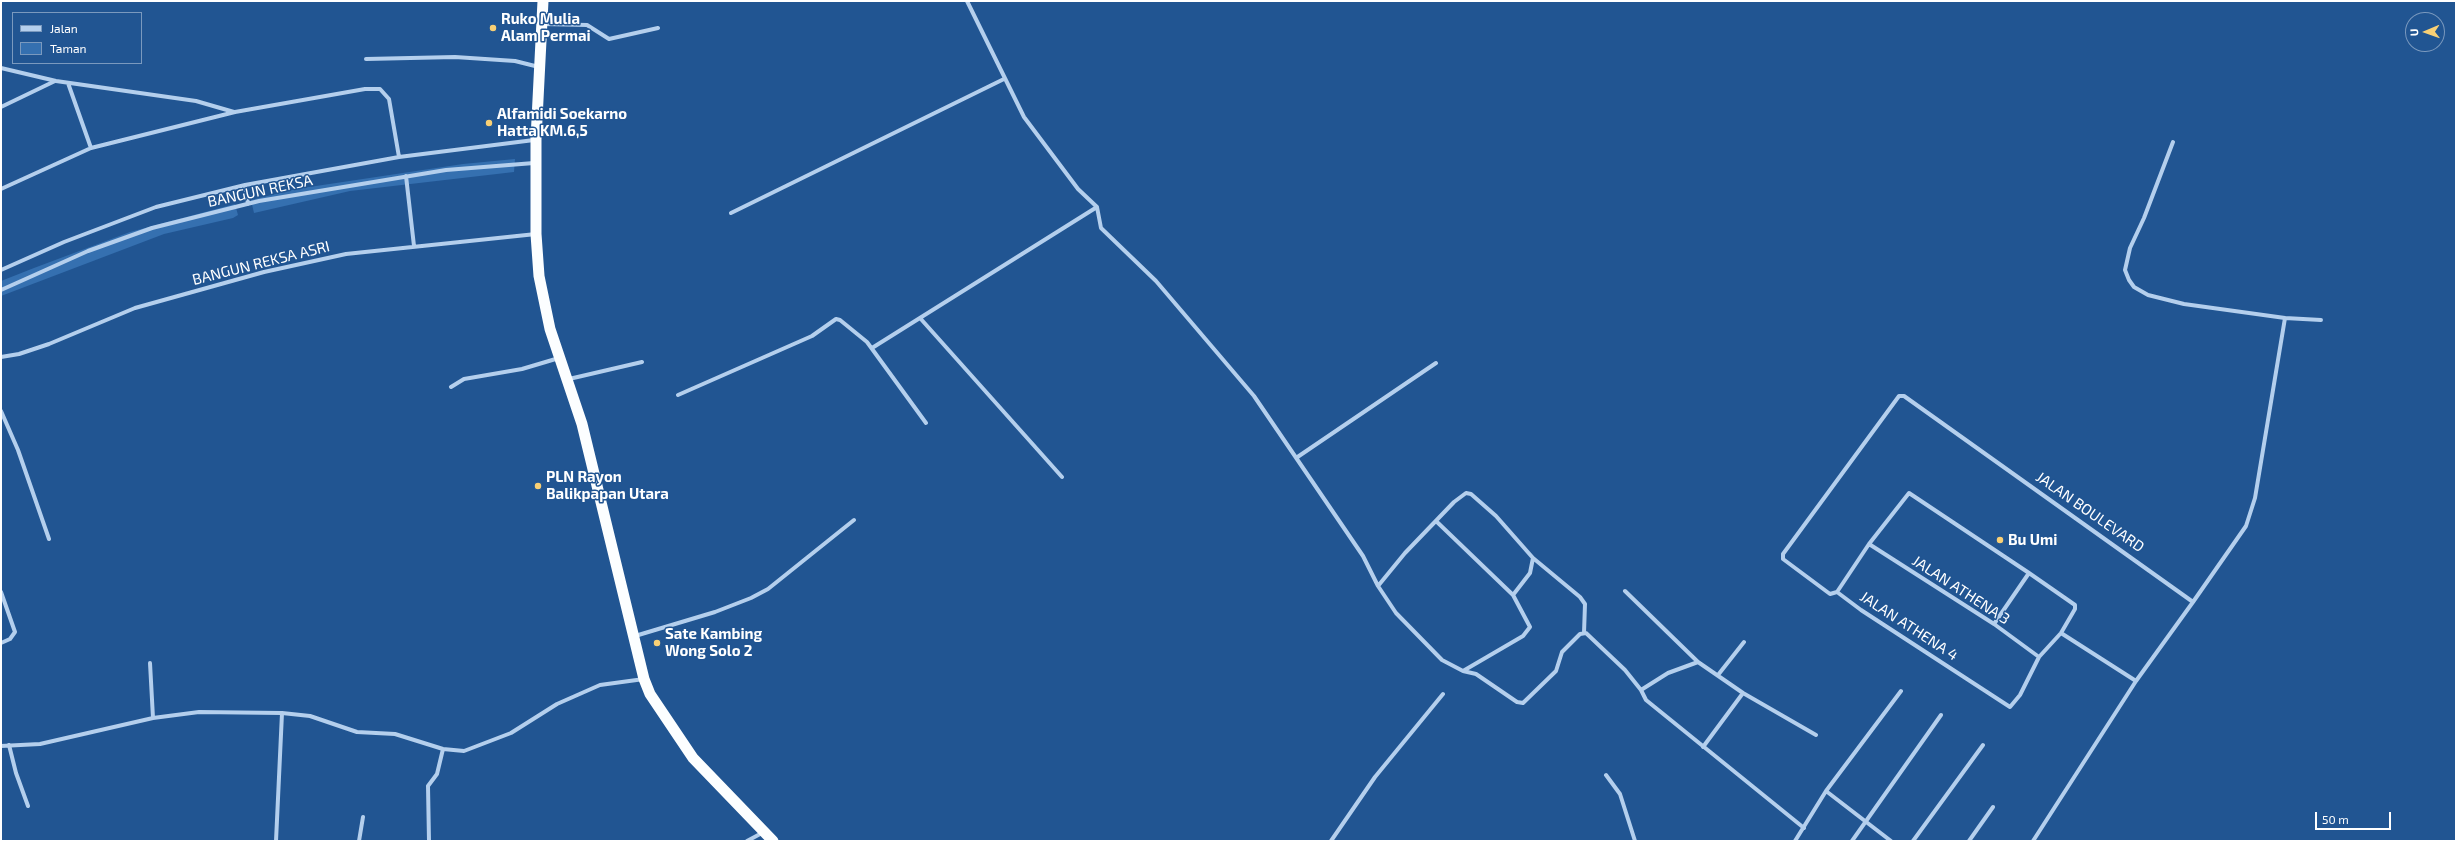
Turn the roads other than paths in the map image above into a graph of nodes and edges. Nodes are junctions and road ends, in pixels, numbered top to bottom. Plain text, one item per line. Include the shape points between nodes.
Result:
1 (543, 1) edge
2 (967, 1) edge
3 (540, 24) junction
4 (658, 28) dead end
5 (366, 59) dead end
6 (539, 67) junction
7 (1, 68) edge
8 (1004, 79) junction
9 (56, 81) junction
10 (68, 83) junction
11 (1, 107) edge
12 (234, 112) junction
13 (536, 139) junction
14 (2173, 142) dead end
15 (91, 148) junction
16 (399, 157) junction
17 (536, 163) junction
18 (406, 176) junction
19 (245, 185) junction
20 (1, 189) edge
21 (248, 204) junction
22 (1097, 207) junction
23 (731, 213) dead end
24 (536, 234) junction
25 (414, 246) junction
26 (1, 270) edge
27 (1, 290) edge
28 (920, 318) junction
29 (2284, 318) junction
30 (2321, 320) dead end
31 (872, 348) junction
32 (1, 357) edge
33 (560, 358) junction
34 (642, 362) dead end
35 (1436, 362) dead end
36 (568, 380) junction
37 (451, 387) dead end
38 (678, 395) dead end
39 (1, 411) edge
40 (926, 423) dead end
41 (1296, 458) junction
42 (1062, 477) dead end
43 (854, 520) dead end
44 (1436, 521) junction
45 (49, 538) dead end
46 (1869, 544) junction
47 (1534, 558) junction
48 (1783, 559) joint
49 (2029, 573) junction
50 (1378, 586) junction
51 (1625, 591) dead end
52 (1, 592) edge
53 (1837, 592) junction
54 (1513, 595) junction
55 (2193, 602) junction
56 (1994, 624) junction
57 (1584, 633) junction
58 (2061, 633) junction
59 (634, 637) junction
60 (1744, 642) dead end
61 (1, 643) edge
62 (2039, 657) junction
63 (1698, 662) junction
64 (150, 663) dead end
65 (1463, 671) junction
66 (1718, 675) junction
67 (644, 679) junction
68 (2136, 681) junction
69 (1641, 690) junction
70 (1901, 690) dead end
71 (1742, 693) junction
72 (1443, 694) dead end
73 (282, 713) junction
74 (1941, 715) dead end
75 (153, 718) junction
76 (1816, 735) dead end
77 (1983, 745) dead end
78 (1, 746) edge
79 (9, 746) junction
80 (1703, 747) junction
81 (443, 749) junction
82 (1606, 775) dead end
83 (1826, 791) junction
84 (28, 806) dead end
85 (1993, 807) dead end
86 (363, 817) dead end
87 (1866, 824) junction
88 (1804, 828) junction
89 (765, 832) junction
90 (276, 841) edge
91 (359, 841) edge
92 (429, 841) edge
93 (747, 841) edge
94 (773, 841) edge
95 (1331, 841) edge
96 (1635, 841) edge
97 (1795, 841) edge
98 (1852, 841) edge
99 (1891, 841) edge
100 (1913, 841) edge
101 (1969, 841) edge
102 (2033, 841) edge

1 - 3 highway
2 - 8 street
3 - 4 street via 587,25 609,39
3 - 6 highway
5 - 6 street via 455,57 515,61
6 - 13 highway
7 - 9 street
8 - 22 street via 1024,117 1078,190
8 - 23 street
9 - 10 street
9 - 11 street
10 - 12 street via 196,101
10 - 15 street
12 - 15 street
12 - 16 street via 365,89 380,89 389,99
13 - 16 street
13 - 17 highway
14 - 29 street via 2130,248 2125,270 2129,280 2134,287 2148,295 2184,304
15 - 20 street
16 - 19 street
17 - 18 street, BANGUN REKSA
17 - 24 highway
18 - 21 street, BANGUN REKSA
18 - 25 street
19 - 21 street
19 - 26 street via 156,207 64,242
21 - 27 street, BANGUN REKSA via 152,228 88,251
22 - 28 street
22 - 41 street via 1101,228 1156,281 1217,352 1254,396
24 - 25 street, BANGUN REKSA ASRI
24 - 33 highway via 539,276 550,329
25 - 32 street, BANGUN REKSA ASRI via 346,254 264,272 135,308 49,344
28 - 31 street
28 - 42 street
29 - 30 street
29 - 55 street via 2253,505 2246,526
31 - 38 street via 846,324 836,319 812,336
31 - 40 street
33 - 36 highway
33 - 37 street via 522,369 464,379
34 - 36 street
35 - 41 street
36 - 59 highway via 584,432
39 - 45 street via 18,450
41 - 50 street via 1363,556
43 - 59 street via 762,592 715,612
44 - 47 street via 1454,502 1466,493 1471,494 1496,516
44 - 50 street
44 - 54 street
46 - 49 street via 1907,493
46 - 53 street
46 - 56 street, JALAN ATHENA 3
47 - 54 street via 1530,573
47 - 57 street via 1580,597 1584,604
48 - 53 street, JALAN ATHENA 4 via 1830,594
48 - 55 street, JALAN BOULEVARD via 1783,554 1896,397 1904,396
49 - 56 street
49 - 58 street via 2075,605
50 - 65 street via 1396,613 1442,660
51 - 63 street
52 - 61 street via 15,632 10,639
53 - 62 street, JALAN ATHENA 4 via 2010,707 2020,695
54 - 65 street via 1530,626 1528,631 1494,655
55 - 68 street
56 - 62 street, JALAN ATHENA 3
57 - 65 street via 1562,652 1556,671 1523,703 1517,702 1476,674
57 - 69 street via 1610,654
58 - 62 street
58 - 68 street
59 - 67 highway
60 - 66 street
63 - 66 street
63 - 69 street via 1668,673
64 - 75 street
66 - 71 street
67 - 81 street via 600,685 557,704 511,732 473,750 464,752
67 - 89 highway via 650,694 693,758
68 - 102 street
69 - 80 street via 1646,700
70 - 83 street
71 - 76 street
71 - 80 street
72 - 95 street via 1375,777
73 - 75 street via 199,712
73 - 81 street via 310,716 356,732 395,734
73 - 90 street
74 - 87 street
75 - 79 street via 40,744
77 - 100 street
78 - 79 street
79 - 84 street
80 - 88 street
81 - 92 street via 437,774 428,786
82 - 96 street via 1620,794
83 - 87 street
83 - 88 street
85 - 101 street
86 - 91 street
87 - 98 street
87 - 99 street
88 - 97 street
89 - 93 street
89 - 94 highway

